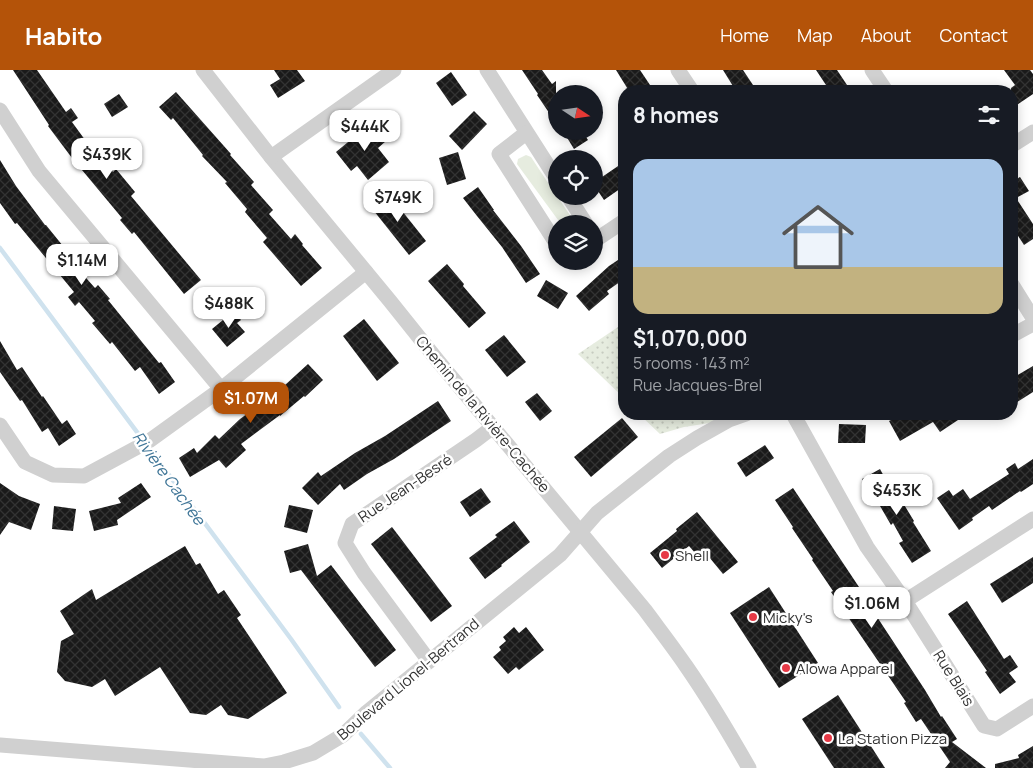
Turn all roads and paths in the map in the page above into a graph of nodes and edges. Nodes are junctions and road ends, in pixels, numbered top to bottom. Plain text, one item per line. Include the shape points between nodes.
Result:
1 (203, 70) edge
2 (394, 70) edge
3 (487, 70) edge
4 (678, 70) edge
5 (872, 70) edge
6 (688, 85) edge
7 (882, 85) edge
8 (0, 110) edge
9 (1033, 132) edge
10 (526, 133) junction
11 (1018, 142) edge
12 (271, 157) junction
13 (548, 166) edge
14 (618, 225) edge
15 (548, 231) edge
16 (603, 234) edge
17 (366, 272) junction
18 (1018, 295) edge
19 (1033, 318) edge
20 (1033, 324) edge
21 (1018, 332) edge
22 (221, 389) junction
23 (730, 420) edge
24 (796, 420) edge
25 (0, 425) edge
26 (493, 427) junction
27 (1033, 518) edge
28 (581, 532) junction
29 (905, 600) junction
30 (428, 660) junction
31 (1033, 706) edge
32 (0, 745) edge
33 (749, 768) edge

1 - 12 street, Chemin de la Rivière-Cachée
2 - 12 street
3 - 10 street
4 - 6 street
5 - 7 street
8 - 22 street via 39,171
9 - 11 street
10 - 13 street
10 - 15 street via 499,154
12 - 17 street, Chemin de la Rivière-Cachée
14 - 16 street
17 - 22 street
17 - 26 street, Chemin de la Rivière-Cachée
18 - 19 street
20 - 21 street
22 - 25 street via 143,444 84,476 53,475 25,462
23 - 28 street, Boulevard Lionel-Bertrand via 674,453 597,513
24 - 29 street, Rue Blais via 867,547
26 - 28 street, Chemin de la Rivière-Cachée
26 - 30 street, Rue Jean-Besré via 352,524 345,542
27 - 29 street
28 - 30 street, Boulevard Lionel-Bertrand via 560,555
28 - 33 street, Chemin de la Rivière-Cachée via 674,648
29 - 31 street, Rue Blais via 984,726 997,729
30 - 32 street, Boulevard Lionel-Bertrand via 344,735 313,753 264,766

